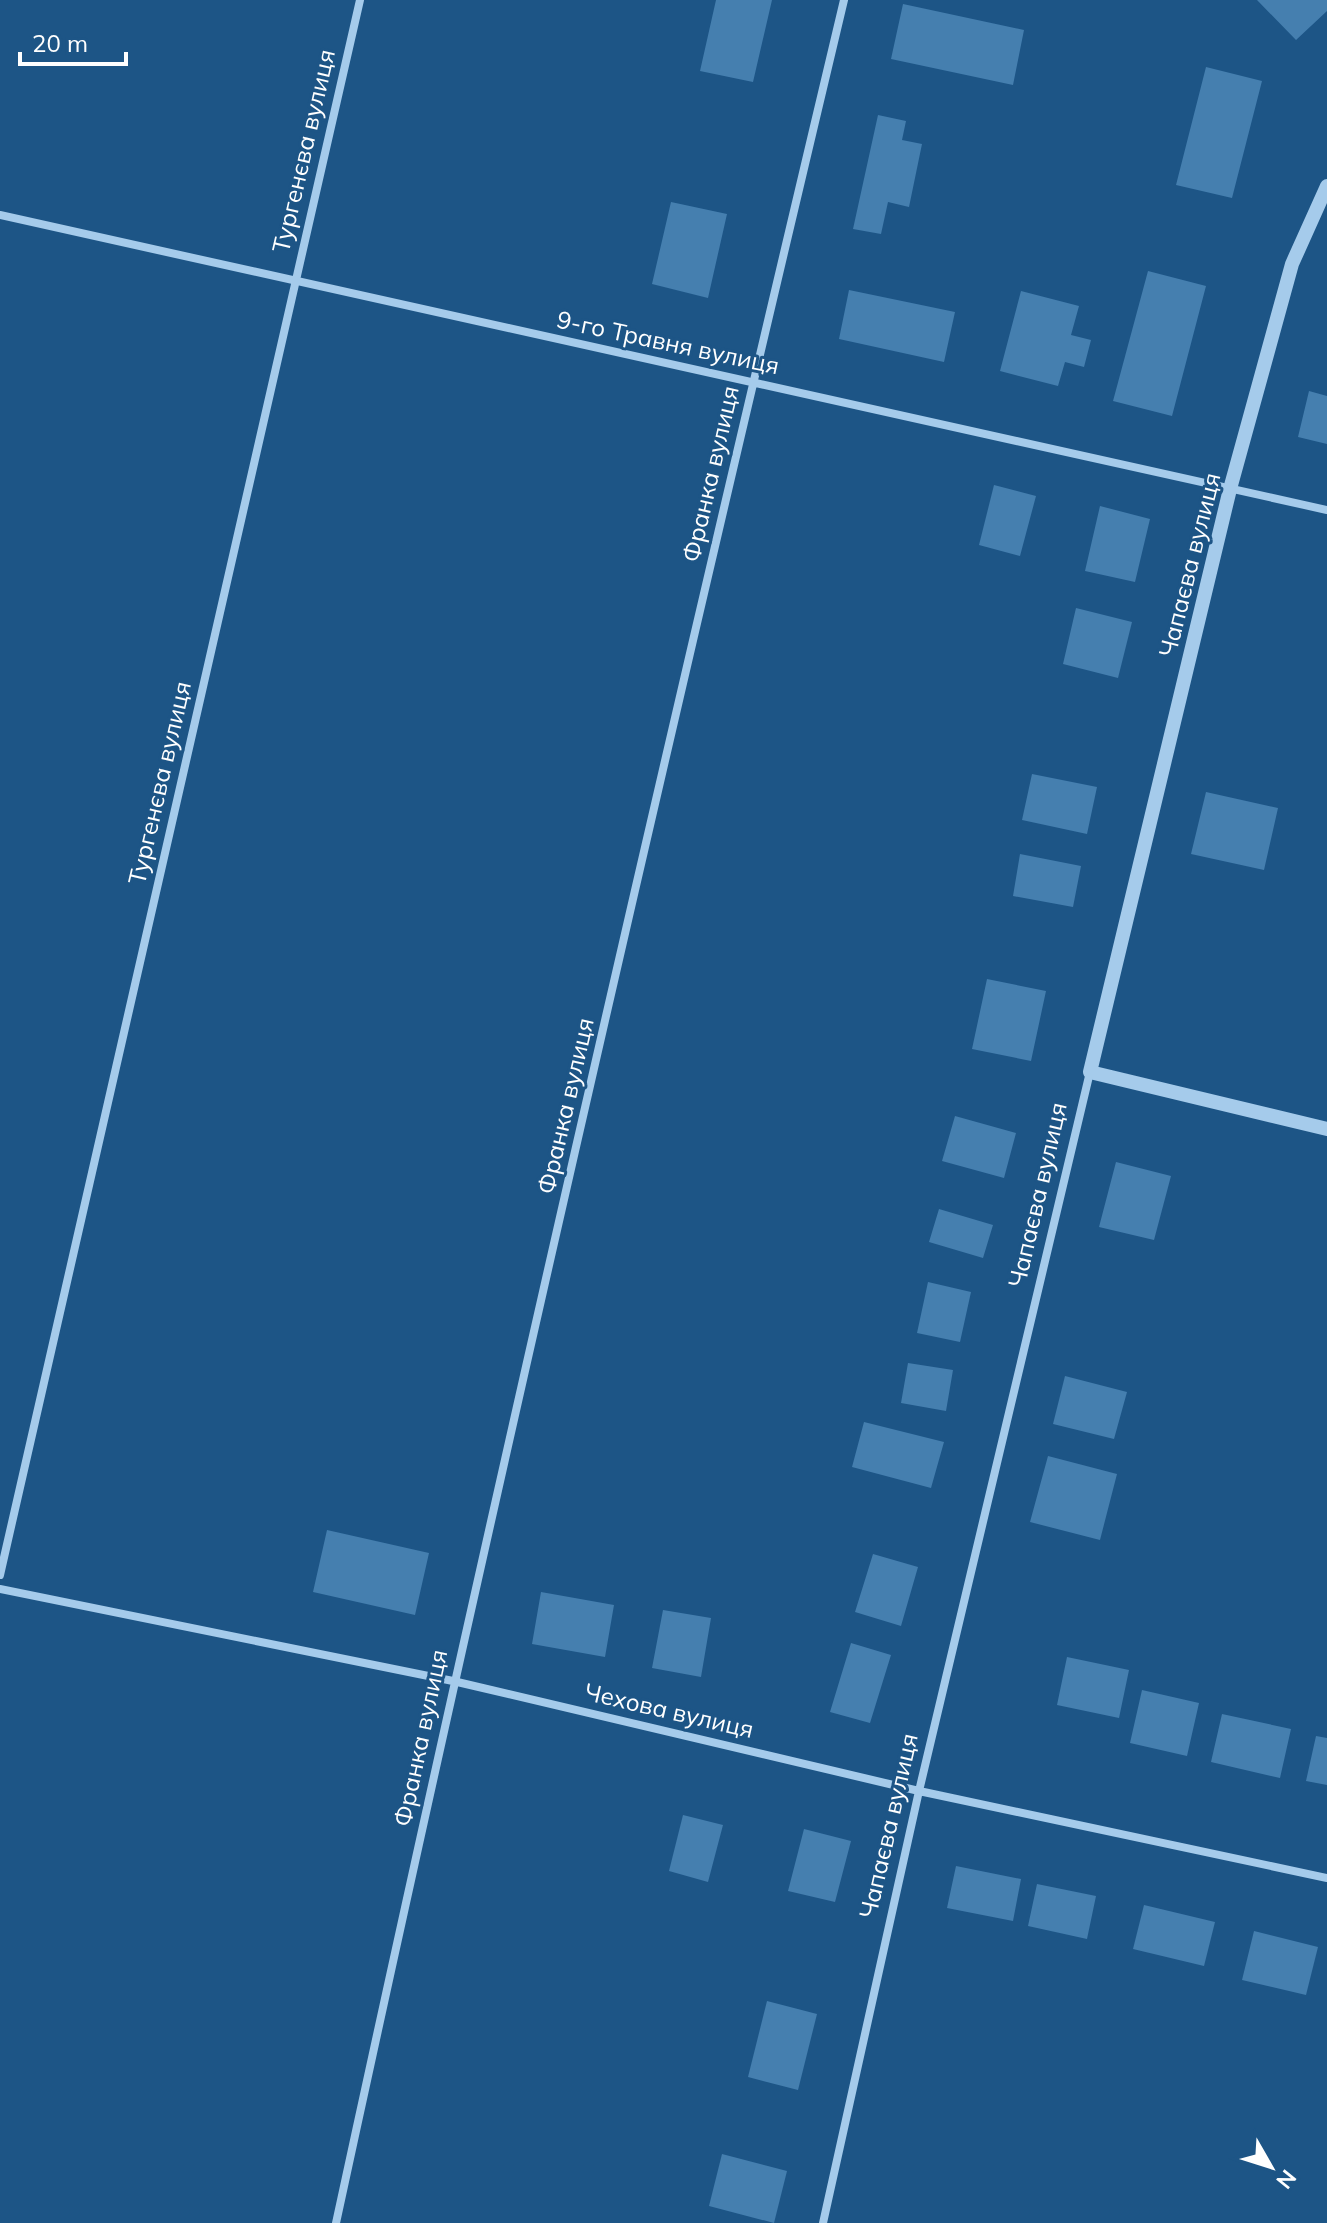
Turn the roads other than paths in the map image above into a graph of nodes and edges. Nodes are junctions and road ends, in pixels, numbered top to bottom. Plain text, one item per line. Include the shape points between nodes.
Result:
1 (360, 0) edge
2 (844, 0) edge
3 (1327, 186) edge
4 (0, 215) edge
5 (295, 283) junction
6 (753, 382) junction
7 (1230, 489) junction
8 (1327, 510) edge
9 (1090, 1072) junction
10 (1327, 1129) edge
11 (0, 1575) edge
12 (0, 1589) edge
13 (453, 1681) junction
14 (919, 1791) junction
15 (1327, 1878) edge
16 (336, 2223) edge
17 (823, 2223) edge

1 - 5 street, Тургенєва вулиця
2 - 6 street, Франка вулиця
3 - 7 street, Чапаєва вулиця via 1292,264
4 - 5 street, 9-го Травня вулиця
5 - 6 street, 9-го Травня вулиця
5 - 11 street, Тургенєва вулиця
6 - 7 street, 9-го Травня вулиця
6 - 13 street, Франка вулиця
7 - 8 street, 9-го Травня вулиця
7 - 9 street, Чапаєва вулиця
9 - 10 street
9 - 14 street, Чапаєва вулиця
12 - 13 street, Чехова вулиця
13 - 14 street, Чехова вулиця
13 - 16 street, Франка вулиця
14 - 15 street, Чехова вулиця
14 - 17 street, Чапаєва вулиця

